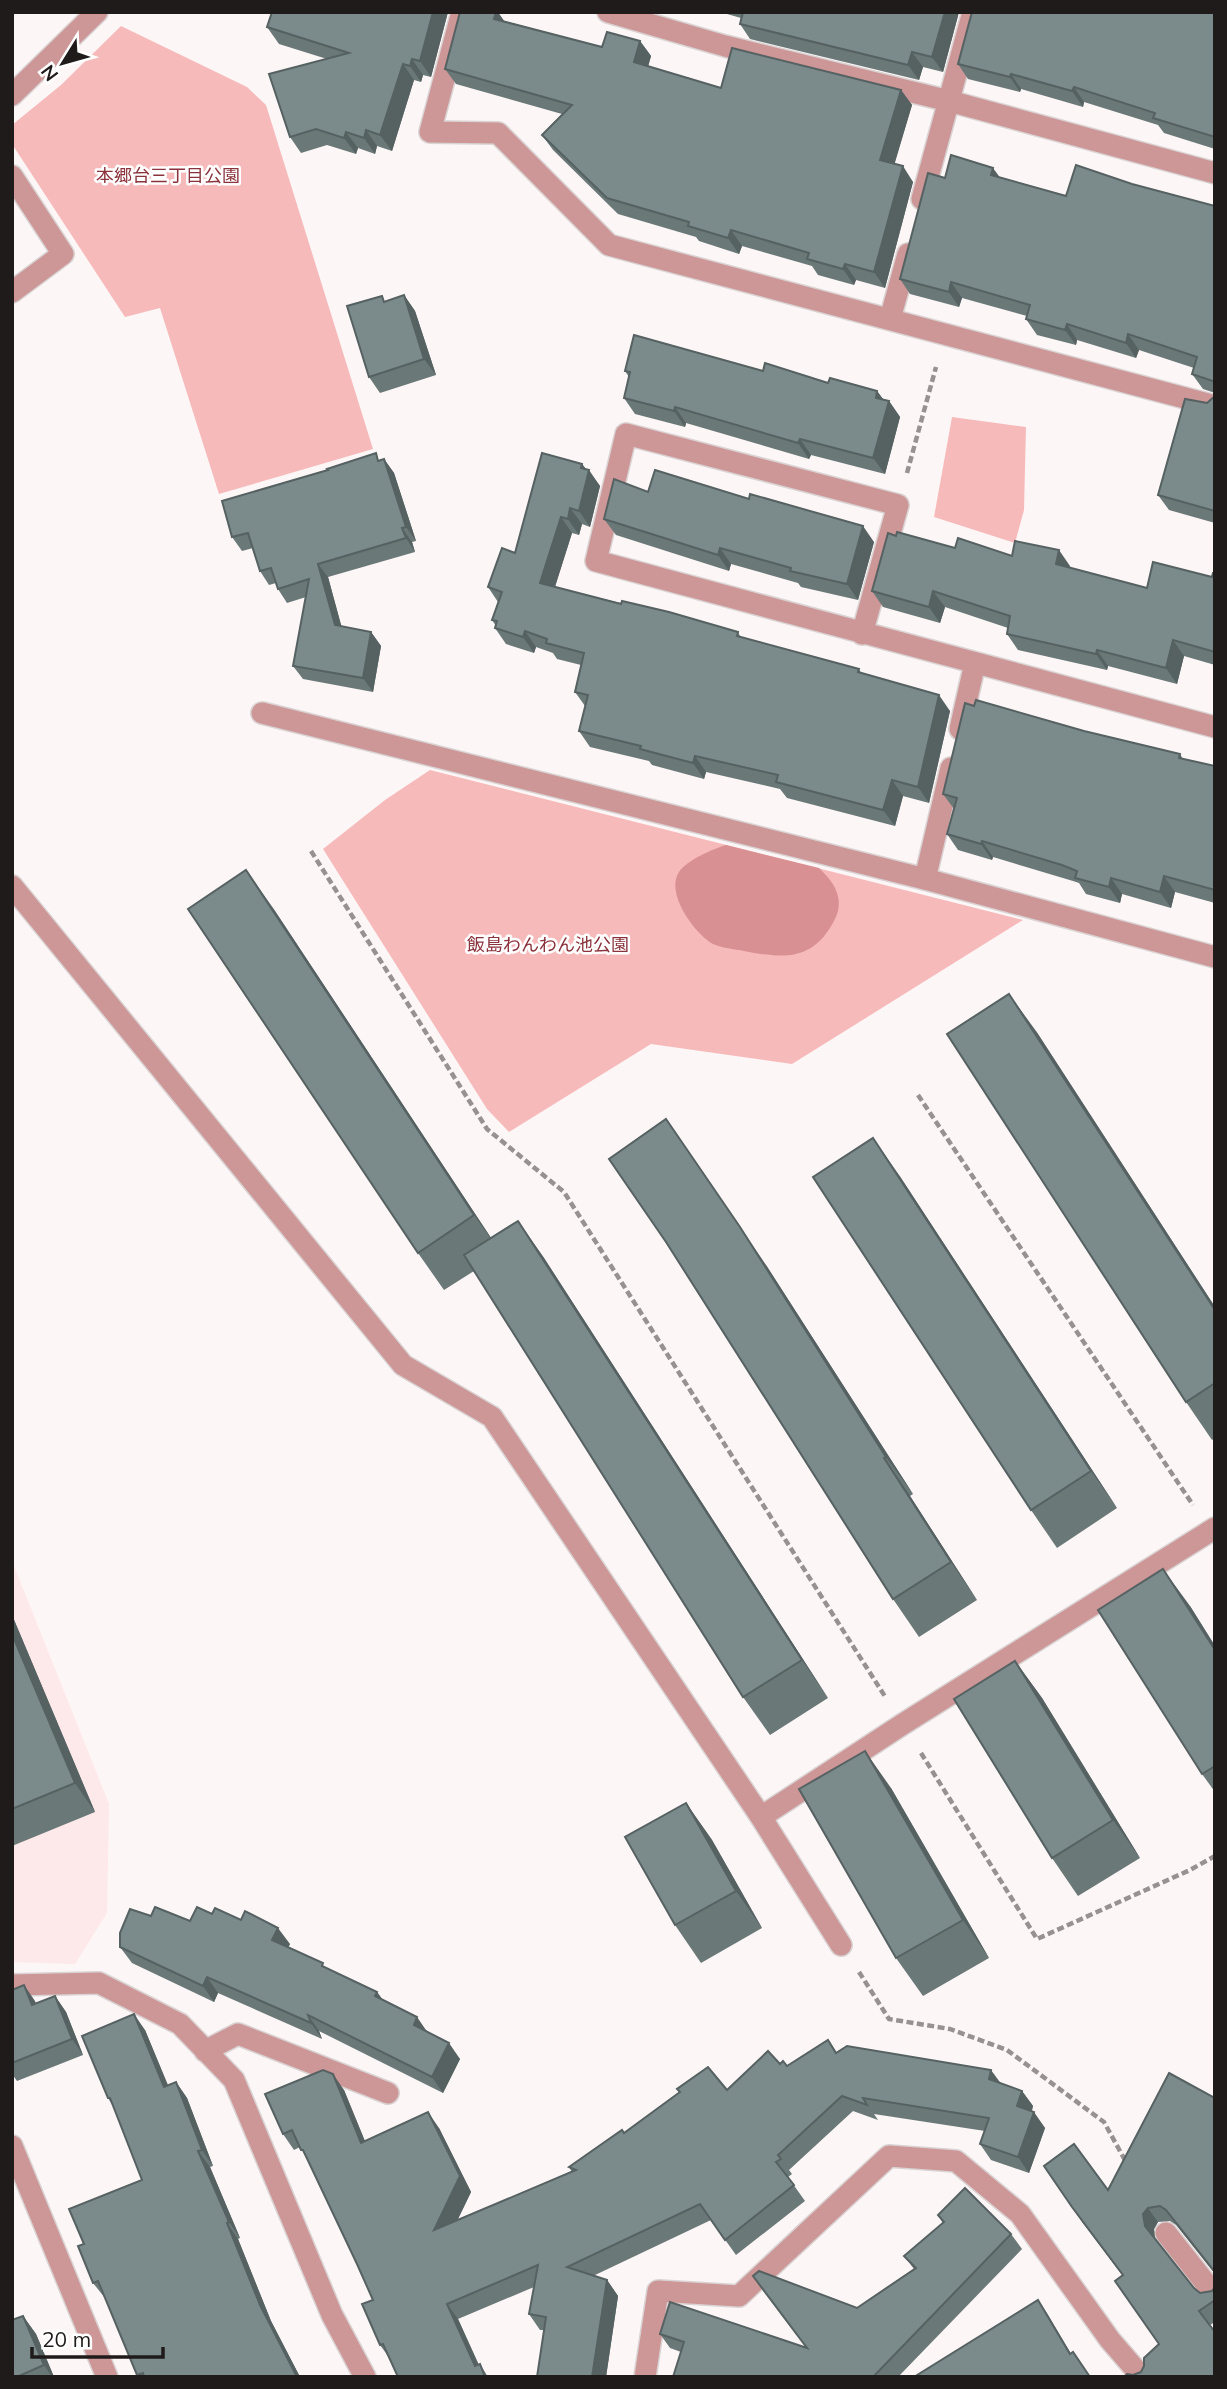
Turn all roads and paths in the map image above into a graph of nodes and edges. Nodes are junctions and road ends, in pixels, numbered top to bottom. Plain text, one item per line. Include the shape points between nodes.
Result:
1 (97, 12) edge
2 (462, 12) edge
3 (608, 12) edge
4 (973, 12) edge
5 (12, 95) edge
6 (949, 101) junction
7 (1215, 173) edge
8 (12, 176) edge
9 (12, 292) edge
10 (890, 319) junction
11 (945, 335) junction
12 (1215, 406) edge
13 (898, 505) junction
14 (862, 634) junction
15 (975, 663) junction
16 (262, 713) dead end
17 (1215, 727) edge
18 (311, 851) dead end
19 (925, 879) junction
20 (12, 886) edge
21 (1215, 957) edge
22 (918, 1095) dead end
23 (1213, 1530) edge
24 (903, 1724) junction
25 (761, 1817) junction
26 (1215, 1856) edge
27 (841, 1945) joint
28 (12, 1985) edge
29 (205, 2051) junction
30 (388, 2093) dead end
31 (12, 2146) edge
32 (1128, 2166) edge
33 (1166, 2233) edge
34 (1215, 2295) edge
35 (107, 2377) edge
36 (365, 2377) edge
37 (645, 2377) edge
38 (1142, 2377) edge

1 - 5 street
2 - 10 street via 429,132 498,133 609,245
3 - 6 street
4 - 6 street
6 - 7 street
6 - 10 street
8 - 9 street via 63,254
10 - 11 street
11 - 12 street
11 - 13 path
13 - 14 street
13 - 14 street via 626,434 596,561
14 - 15 street
15 - 17 street
15 - 19 street
16 - 19 street
18 - 24 path via 487,1129 564,1192
19 - 21 street
20 - 25 street via 403,1365 492,1417
22 - 23 path
23 - 24 street
24 - 25 street
24 - 26 path via 1037,1939
25 - 27 street
27 - 32 path via 888,2019 950,2029 1007,2050 1104,2122
28 - 29 street via 99,1983 180,2024
29 - 30 street via 239,2034
29 - 36 street via 234,2080 332,2315
31 - 35 street
33 - 34 street
37 - 38 street via 658,2291 739,2296 890,2156 956,2161 1020,2214

